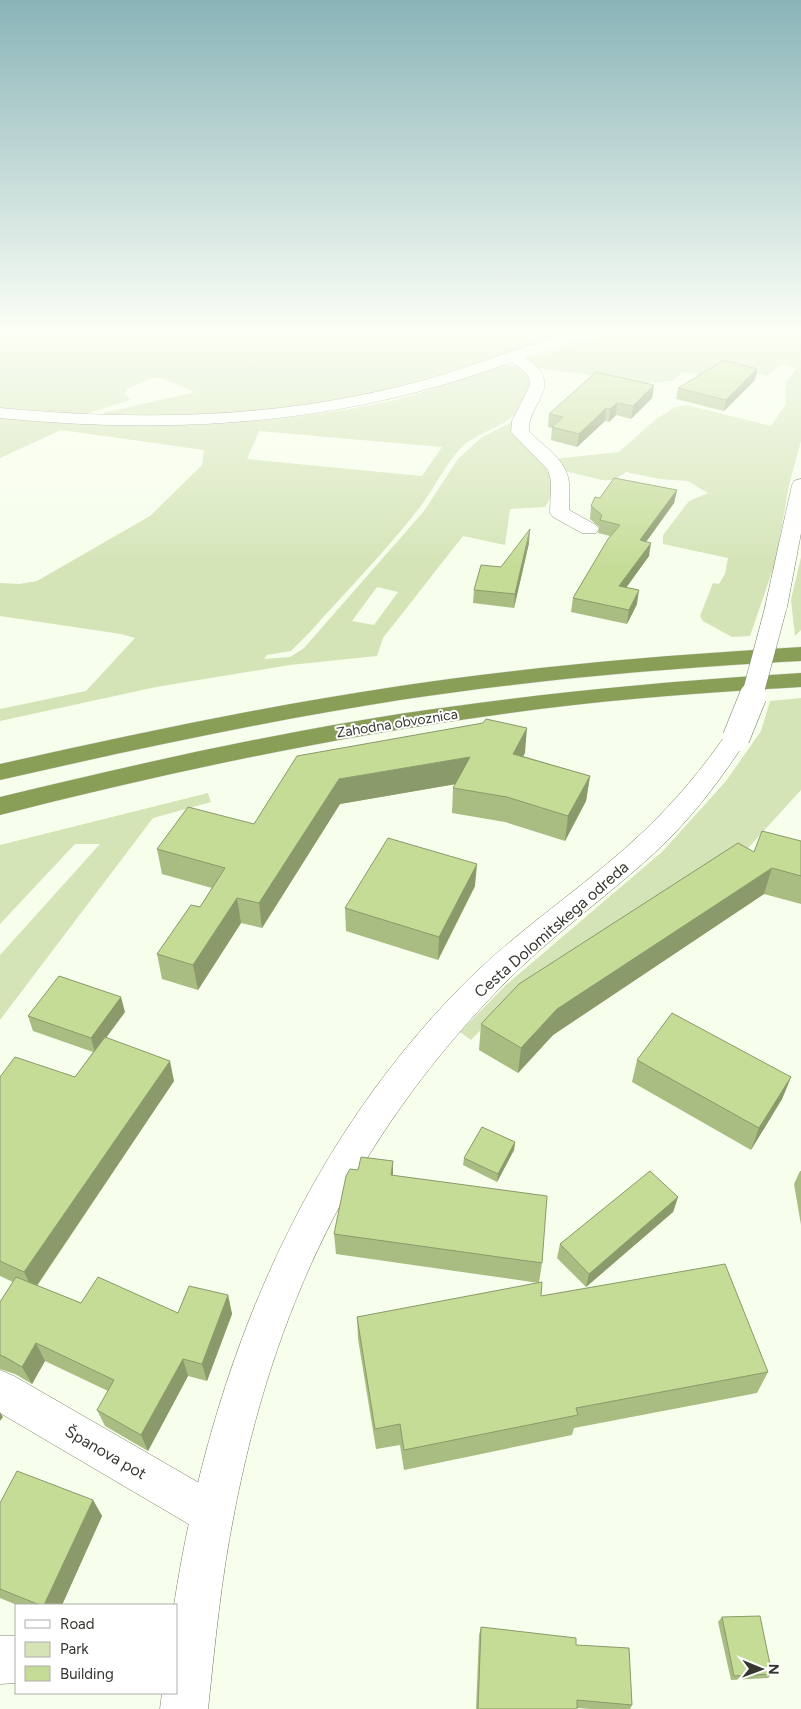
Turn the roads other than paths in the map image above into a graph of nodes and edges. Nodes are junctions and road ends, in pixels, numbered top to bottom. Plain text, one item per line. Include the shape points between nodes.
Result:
1 (304, 410) edge
2 (525, 410) edge
3 (0, 413) edge
4 (801, 486) edge
5 (589, 529) dead end
6 (801, 654) edge
7 (801, 680) edge
8 (0, 772) edge
9 (0, 806) edge
10 (0, 1390) edge
11 (212, 1514) junction
12 (184, 1649) edge
13 (15, 1659) edge
14 (0, 1660) edge
15 (184, 1709) edge

1 - 3 street via 130,422
2 - 5 street via 520,418 520,432 560,477 560,513
4 - 11 street, Cesta Dolomitskega odreda, bridge via 755,691 736,738 702,789 659,835 488,980 405,1074 356,1139 326,1190 284,1276 233,1426
6 - 8 highway, Zahodna obvoznica via 616,667 400,693 209,727
7 - 9 highway, Zahodna obvoznica via 625,692 382,724 183,762
10 - 11 street, Španova pot
11 - 12 street, Cesta Dolomitskega odreda
12 - 15 street, Cesta Dolomitskega odreda
13 - 14 street

